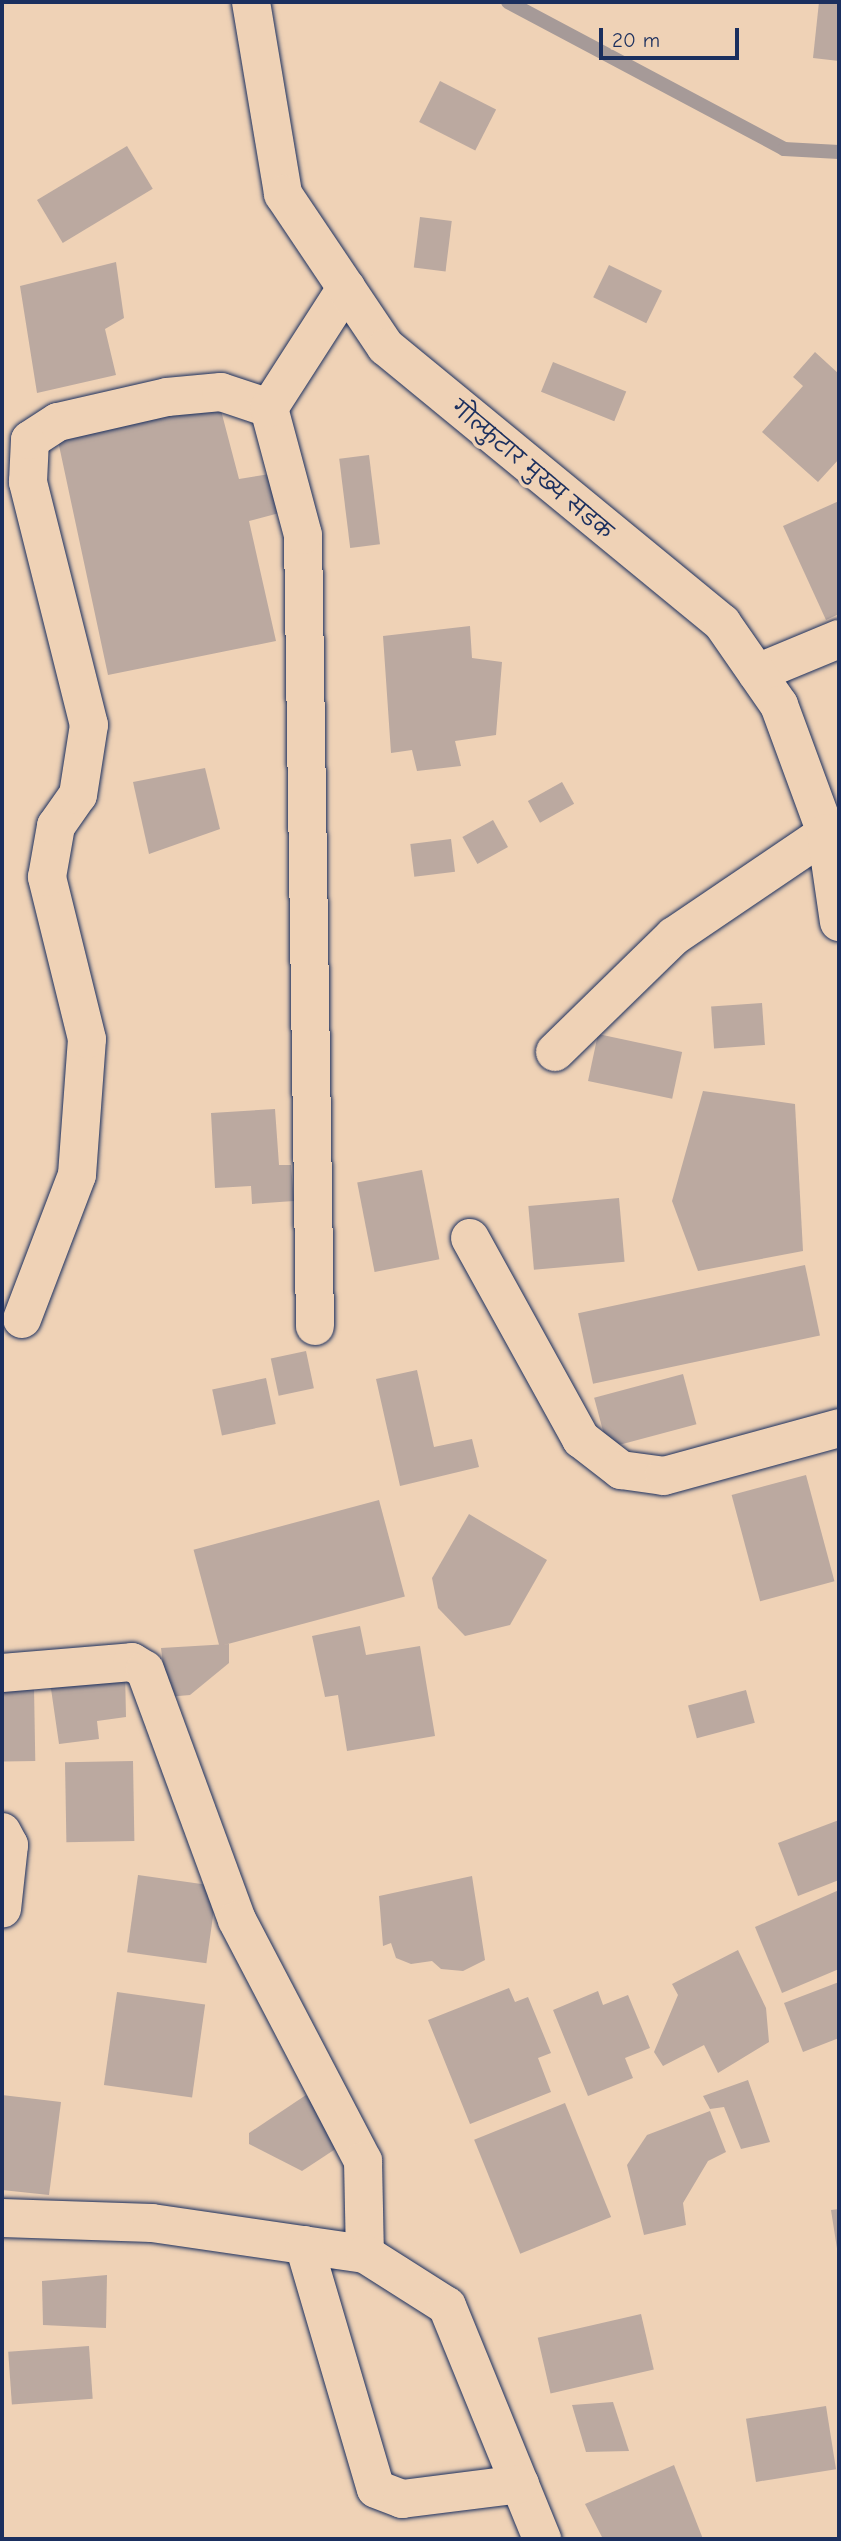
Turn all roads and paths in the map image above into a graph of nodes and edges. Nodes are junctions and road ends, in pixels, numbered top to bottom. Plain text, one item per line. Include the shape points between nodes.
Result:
1 (251, 2) edge
2 (346, 289) junction
3 (269, 408) junction
4 (839, 639) edge
5 (757, 673) junction
6 (826, 833) junction
7 (839, 922) edge
8 (555, 1052) dead end
9 (470, 1238) dead end
10 (22, 1319) dead end
11 (315, 1326) dead end
12 (839, 1428) edge
13 (2, 1673) edge
14 (2, 1832) edge
15 (2, 1909) edge
16 (2, 2218) edge
17 (304, 2245) junction
18 (365, 2254) junction
19 (520, 2484) junction
20 (542, 2539) edge

1 - 2 street, गोल्फुटार मुख्य सडक via 283,194
2 - 3 street
2 - 5 street, गोल्फुटार मुख्य सडक via 386,347 722,623
3 - 10 street via 221,391 167,397 58,422 30,440 28,482 89,724 78,795 56,826 47,877 87,1040 77,1175
3 - 11 street via 303,535
4 - 5 street
5 - 6 street, गोल्फुटार मुख्य सडक via 779,705
6 - 7 street, गोल्फुटार मुख्य सडक
6 - 8 street via 674,936
9 - 12 street via 581,1439 621,1471 664,1476
13 - 18 street via 132,1662 145,1670 237,1920 363,2161
14 - 15 street via 9,1845
16 - 17 street via 152,2222
17 - 18 street
17 - 19 street via 376,2489 402,2499
18 - 19 street via 447,2306
19 - 20 street

